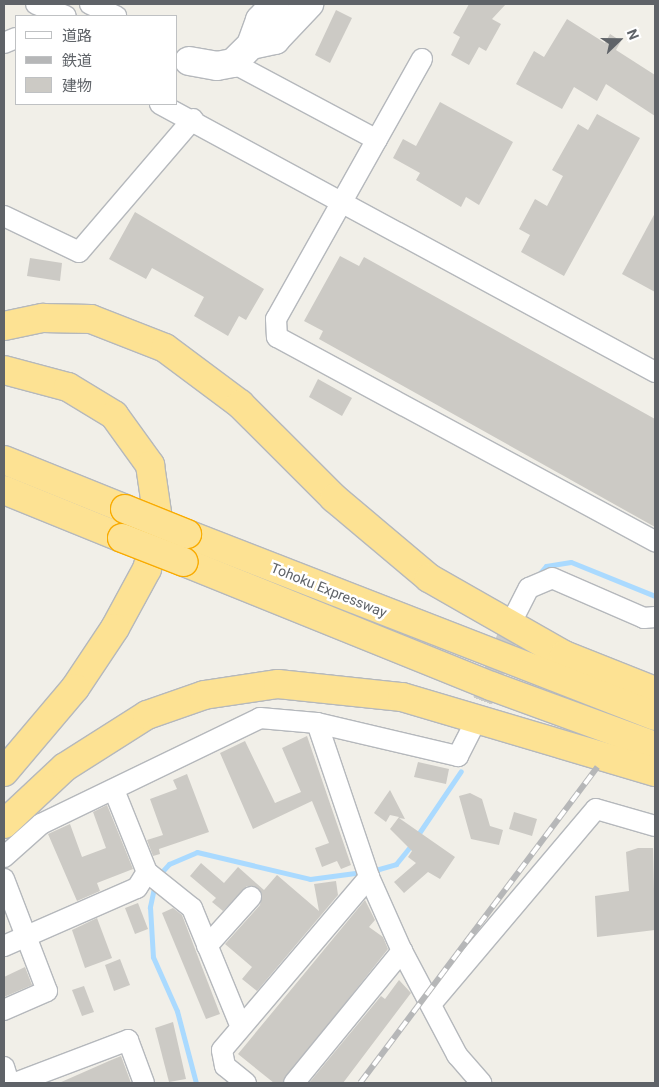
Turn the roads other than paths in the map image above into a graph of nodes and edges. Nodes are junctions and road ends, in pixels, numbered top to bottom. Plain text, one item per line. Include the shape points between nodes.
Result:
1 (36, 4) edge
2 (90, 4) edge
3 (275, 4) edge
4 (310, 4) edge
5 (64, 15) edge
6 (114, 15) edge
7 (242, 54) junction
8 (181, 57) edge
9 (422, 59) dead end
10 (162, 105) edge
11 (193, 119) junction
12 (376, 140) junction
13 (343, 200) junction
14 (4, 216) edge
15 (4, 326) edge
16 (4, 370) edge
17 (655, 372) edge
18 (4, 460) edge
19 (4, 490) edge
20 (655, 541) edge
21 (516, 613) tunnel mouth
22 (655, 617) edge
23 (655, 691) edge
24 (655, 716) edge
25 (317, 722) junction
26 (472, 730) tunnel mouth
27 (655, 746) edge
28 (4, 772) edge
29 (655, 772) edge
30 (114, 790) junction
31 (4, 824) edge
32 (655, 826) edge
33 (4, 857) edge
34 (147, 872) junction
35 (369, 877) junction
36 (4, 879) edge
37 (251, 897) dead end
38 (26, 937) junction
39 (4, 946) edge
40 (207, 946) junction
41 (402, 950) junction
42 (432, 1004) junction
43 (4, 1010) edge
44 (240, 1025) junction
45 (4, 1067) edge
46 (9, 1083) edge
47 (15, 1083) edge
48 (144, 1083) edge
49 (246, 1083) edge
50 (294, 1083) edge
51 (481, 1083) edge

1 - 5 street
2 - 6 street
3 - 7 street via 260,20
4 - 7 street via 275,40
7 - 8 street via 217,66
7 - 12 street
9 - 12 street
10 - 11 street
11 - 13 street
11 - 14 street via 78,252
12 - 13 street
13 - 17 street
13 - 20 street via 276,319 277,337
15 - 23 highway via 43,318 91,320 165,348 240,404 334,498 429,578 564,654
16 - 28 highway via 68,387 114,415 150,465 158,526 147,569 116,628 75,688
18 - 24 highway, Tohoku Expressway, bridge
19 - 27 highway, Tohoku Expressway, bridge via 491,686
21 - 22 street via 530,588 552,578 644,618
25 - 26 street via 458,756
25 - 30 street via 260,718
25 - 35 street
29 - 31 highway via 402,697 278,684 204,695 147,715 65,767
30 - 33 street via 42,824
30 - 34 street
32 - 42 street via 596,809
34 - 38 street via 137,888
34 - 40 street via 189,903
35 - 41 street
35 - 44 street
36 - 38 street
37 - 40 street
38 - 39 street
38 - 43 street via 47,991
40 - 44 street
41 - 42 street
41 - 50 street
42 - 51 street via 457,1055
44 - 49 street via 222,1050 222,1059
45 - 46 street
47 - 48 street via 128,1040

